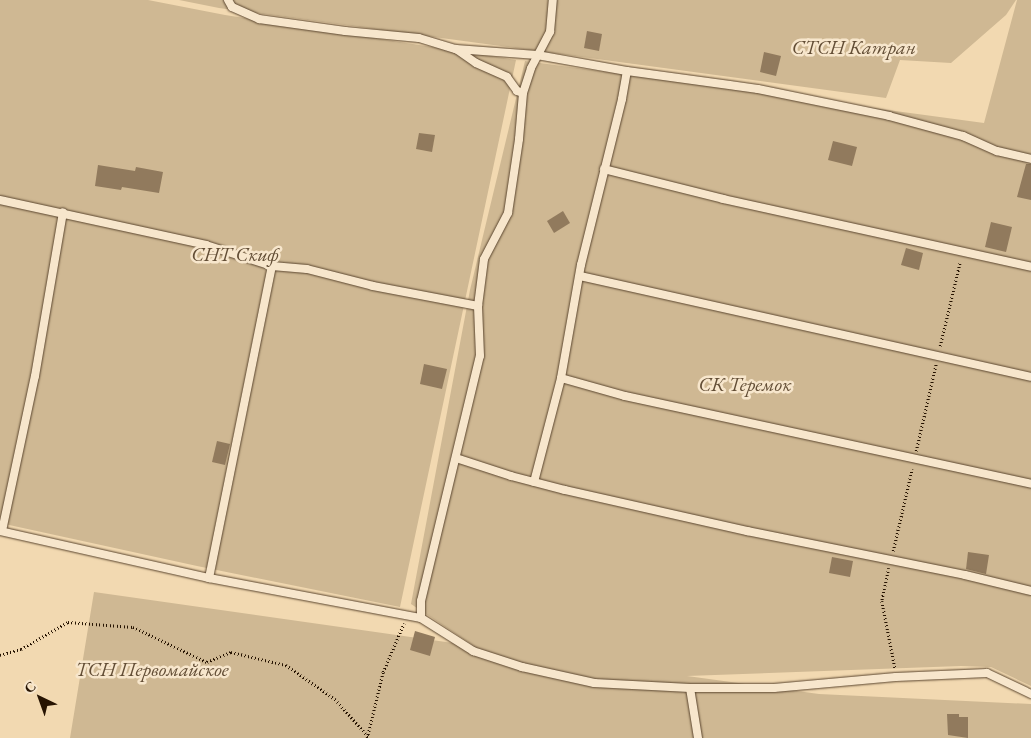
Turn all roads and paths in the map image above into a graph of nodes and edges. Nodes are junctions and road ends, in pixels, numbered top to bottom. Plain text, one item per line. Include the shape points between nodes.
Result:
1 (228, 0) edge
2 (553, 0) edge
3 (456, 48) junction
4 (538, 55) junction
5 (627, 71) junction
6 (523, 93) junction
7 (1031, 159) edge
8 (604, 169) junction
9 (0, 200) edge
10 (63, 212) junction
11 (272, 266) junction
12 (1031, 267) edge
13 (580, 276) junction
14 (478, 306) junction
15 (562, 378) junction
16 (1031, 378) edge
17 (456, 458) junction
18 (534, 482) junction
19 (1031, 484) edge
20 (1, 531) edge
21 (209, 578) junction
22 (1031, 591) edge
23 (408, 615) junction
24 (421, 618) junction
25 (0, 655) edge
26 (690, 688) junction
27 (1031, 694) edge
28 (367, 737) edge
29 (698, 738) edge

1 - 3 lane via 232,7 259,18 419,38
2 - 4 lane via 550,32
3 - 4 lane
3 - 6 lane via 476,63 507,77 517,91
4 - 5 lane
4 - 6 lane
5 - 7 lane via 758,89 889,116
5 - 8 lane
6 - 14 lane via 508,213 484,258
8 - 12 lane via 723,199
8 - 13 lane
9 - 10 lane
10 - 11 lane via 206,245
10 - 20 lane via 35,376
11 - 14 lane via 307,269 373,286
11 - 21 lane
13 - 15 lane
13 - 16 lane
14 - 17 lane via 480,356
15 - 18 lane
15 - 19 lane via 625,396
17 - 18 lane
17 - 24 lane via 421,601
18 - 22 lane
20 - 21 lane
21 - 23 lane
23 - 24 lane
23 - 28 path via 383,672
24 - 26 lane via 473,651 522,667 594,683
25 - 28 path via 20,649 68,622 133,627 207,662 231,652 286,665 335,699
26 - 27 lane via 774,688 987,673
26 - 29 lane

